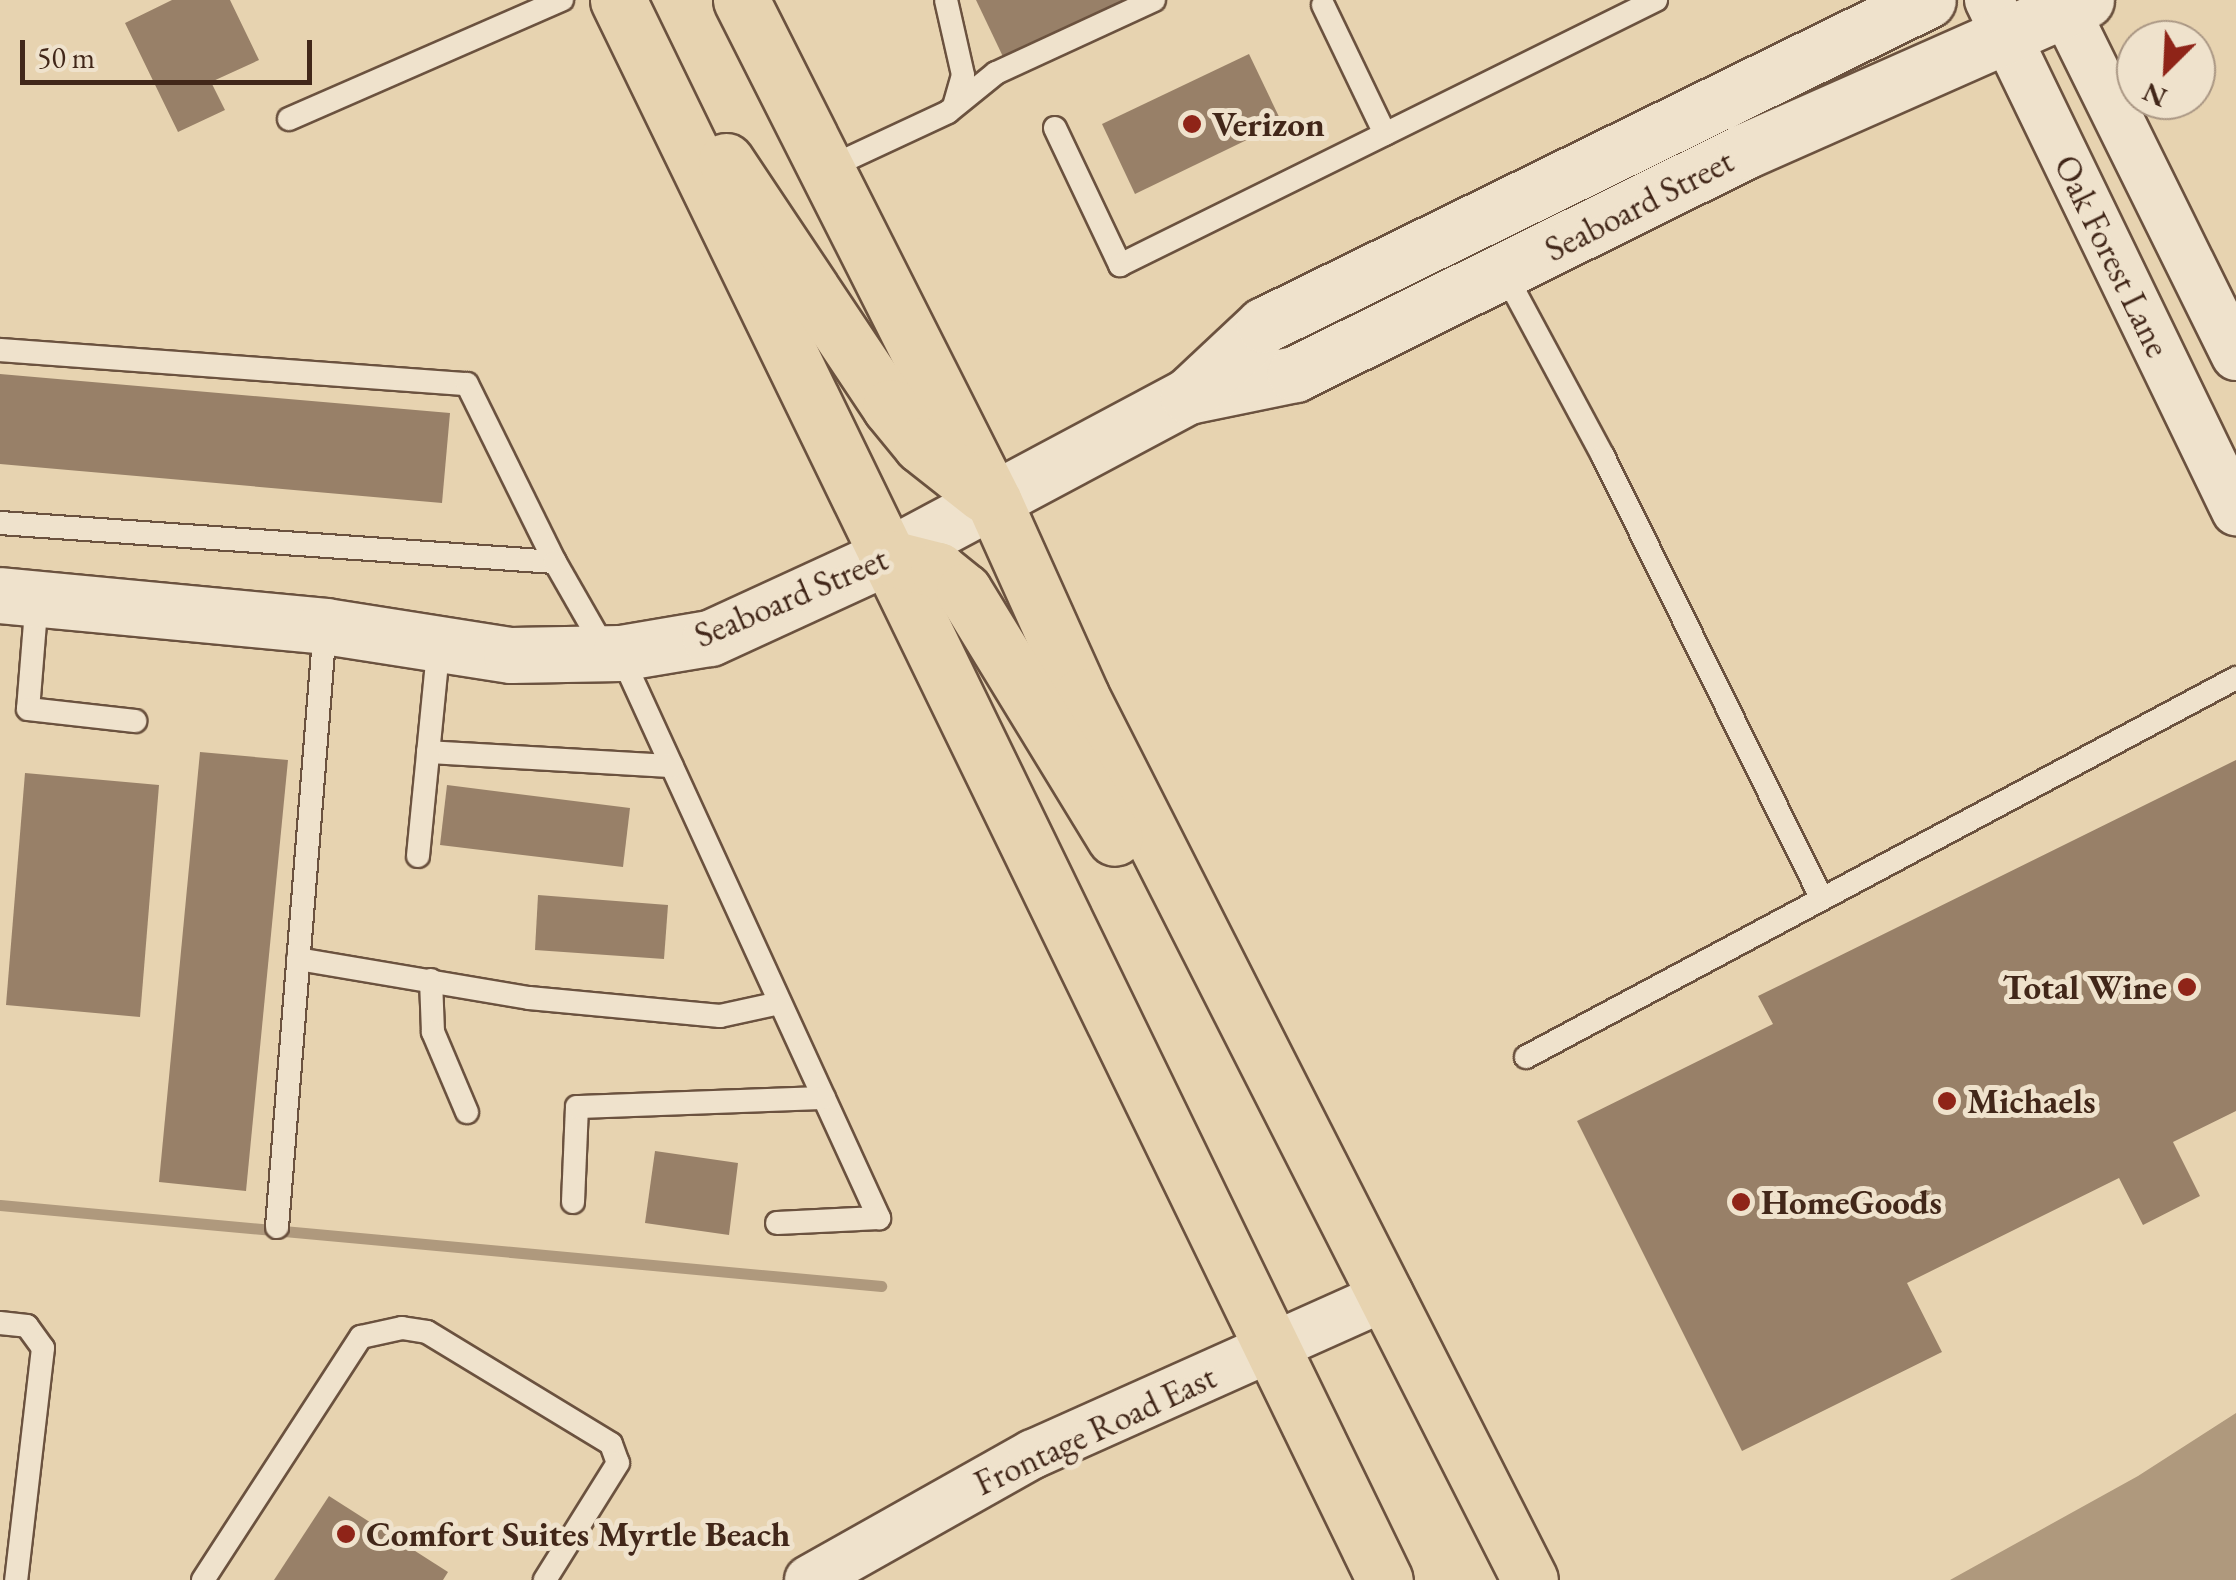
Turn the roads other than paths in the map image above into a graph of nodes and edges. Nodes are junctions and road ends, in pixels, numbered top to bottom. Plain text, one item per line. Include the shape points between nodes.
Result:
1 (562, 0) edge
2 (619, 0) edge
3 (741, 0) edge
4 (946, 0) edge
5 (1154, 0) edge
6 (1656, 0) edge
7 (1928, 0) edge
8 (1323, 4) dead end
9 (2070, 4) edge
10 (1997, 18) edge
11 (953, 109) junction
12 (289, 119) dead end
13 (1055, 128) dead end
14 (1385, 134) junction
15 (826, 169) junction
16 (1504, 274) junction
17 (0, 350) edge
18 (2236, 356) edge
19 (1188, 396) junction
20 (994, 502) junction
21 (2236, 511) edge
22 (0, 523) edge
23 (886, 557) junction
24 (555, 562) junction
25 (18, 596) edge
26 (326, 626) junction
27 (439, 642) junction
28 (614, 653) junction
29 (2236, 678) edge
30 (135, 721) dead end
31 (428, 752) junction
32 (672, 766) junction
33 (418, 856) dead end
34 (1821, 898) junction
35 (298, 958) junction
36 (431, 980) junction
37 (780, 1003) junction
38 (1246, 1018) junction
39 (1526, 1057) dead end
40 (824, 1098) junction
41 (467, 1112) dead end
42 (574, 1202) dead end
43 (777, 1223) dead end
44 (276, 1227) dead end
45 (1389, 1294) junction
46 (0, 1323) edge
47 (1270, 1349) junction
48 (12, 1520) edge
49 (826, 1575) edge
50 (16, 1580) edge
51 (203, 1580) edge
52 (545, 1580) edge
53 (1385, 1580) edge
54 (1530, 1580) edge

1 - 12 lane
2 - 20 main road via 890,406 921,445
2 - 23 main road
3 - 15 main road
4 - 11 lane via 963,75
5 - 11 lane via 996,73
6 - 14 lane
7 - 19 street, Seaboard Street via 1264,325
8 - 14 lane
9 - 10 street, Seaboard Street
9 - 18 street, Oak Forest Lane
10 - 16 street, Seaboard Street
10 - 21 street, Oak Forest Lane
11 - 15 lane
13 - 14 lane via 1120,265
15 - 20 main road
16 - 19 street, Seaboard Street via 1294,374
16 - 34 lane via 1604,456
17 - 24 lane via 468,384
19 - 20 street, Seaboard Street
20 - 23 street, Seaboard Street
20 - 38 main road via 1081,696
22 - 24 lane
23 - 28 street, Seaboard Street via 710,638
23 - 38 main road via 938,570 976,606 1128,860
23 - 47 main road
24 - 28 lane
25 - 26 street, Seaboard Street
25 - 30 lane via 28,709
26 - 27 street, Seaboard Street
26 - 35 lane
27 - 28 street, Seaboard Street via 511,654
27 - 31 lane
28 - 32 lane
29 - 34 lane
31 - 32 lane
31 - 33 lane
32 - 37 lane
34 - 39 lane
35 - 36 lane
35 - 44 lane
36 - 37 lane via 529,998 720,1016
36 - 41 lane via 433,1032
37 - 40 lane
38 - 45 main road
40 - 42 lane via 577,1107
40 - 43 lane via 879,1218
45 - 47 street, Frontage Road East
45 - 54 main road
46 - 48 lane via 27,1326 43,1348
47 - 49 street, Frontage Road East via 1033,1454
47 - 53 main road
48 - 50 lane
51 - 52 lane via 360,1336 402,1328 426,1332 611,1444 618,1463

